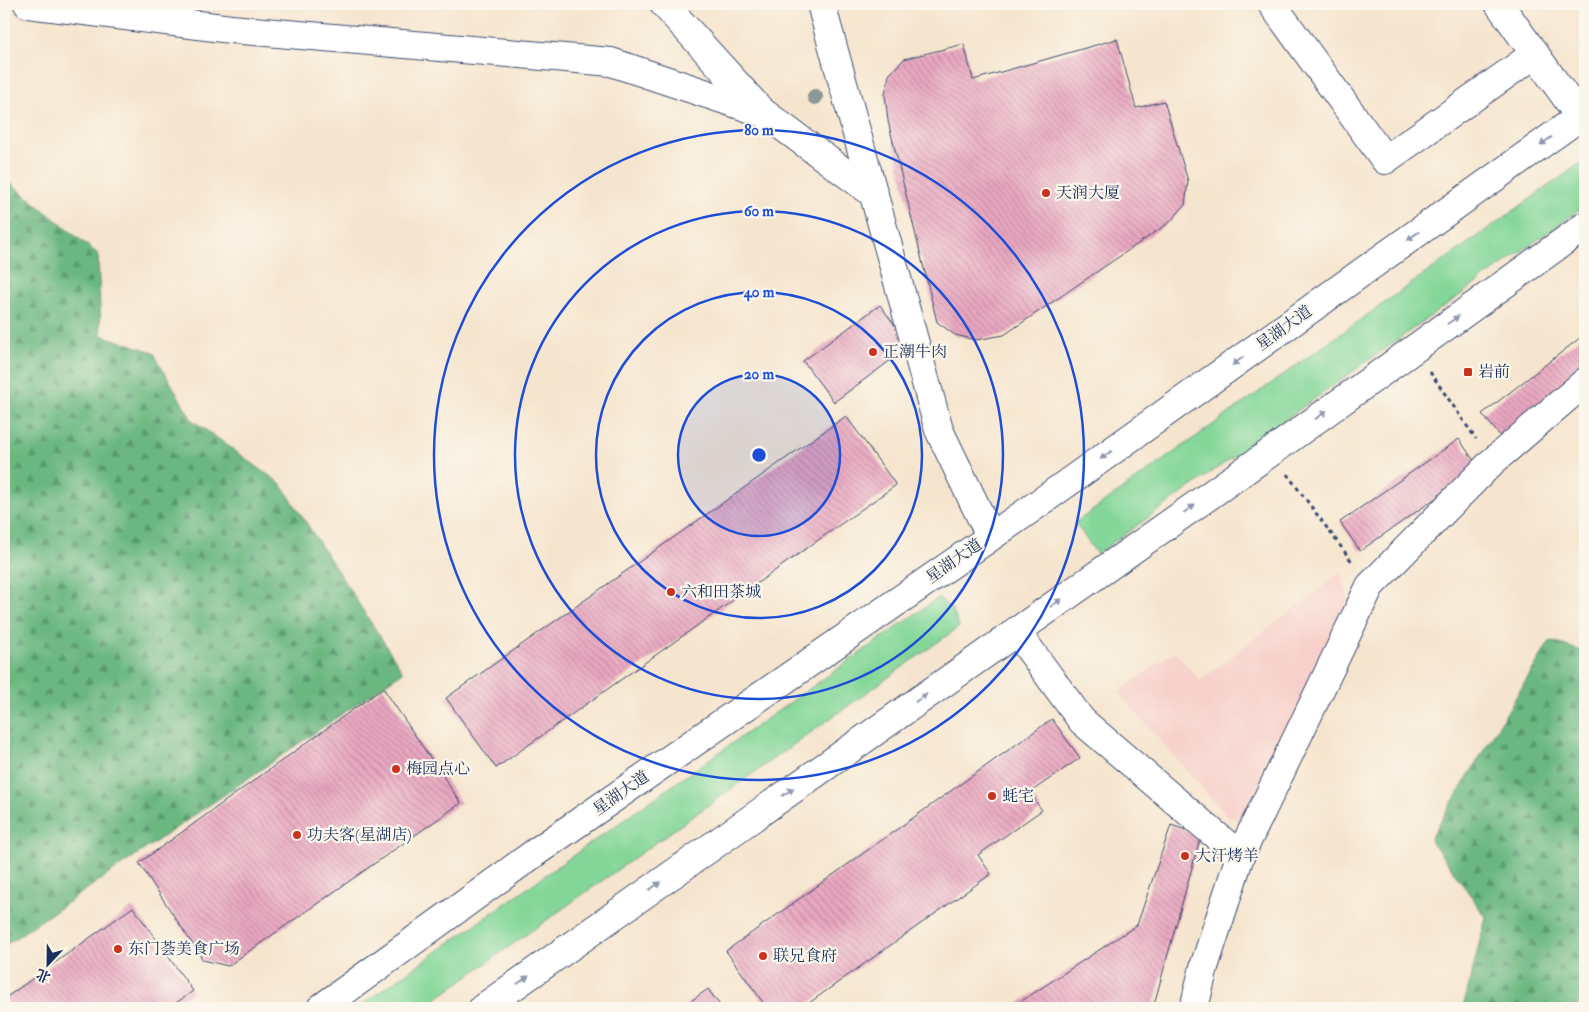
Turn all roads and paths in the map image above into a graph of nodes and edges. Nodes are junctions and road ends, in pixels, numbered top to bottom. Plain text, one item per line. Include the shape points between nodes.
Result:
1 (28, 4) edge
2 (664, 4) edge
3 (822, 4) edge
4 (1272, 4) edge
5 (1499, 4) edge
6 (1535, 54) junction
7 (764, 114) junction
8 (1583, 115) edge
9 (874, 194) junction
10 (1585, 226) edge
11 (1414, 348) junction
12 (1585, 382) edge
13 (1271, 452) junction
14 (1492, 462) junction
15 (990, 536) junction
16 (1370, 586) junction
17 (1016, 631) junction
18 (1240, 856) junction
19 (321, 1008) edge
20 (483, 1008) edge
21 (1194, 1008) edge

1 - 7 main road via 231,29 611,62
2 - 7 main road
3 - 9 main road
4 - 6 main road via 1385,160
5 - 6 main road
6 - 8 main road
7 - 9 main road
8 -> 15 main road, 星湖大道
9 - 15 main road via 939,430
11 -> 10 main road
13 -> 11 main road
11 - 14 path
12 - 14 main road
13 - 16 path
17 -> 13 main road
14 - 16 main road
15 - 19 main road, 星湖大道 via 536,852
16 - 18 main road
17 - 18 main road via 1082,721
20 -> 17 main road
18 - 21 main road

